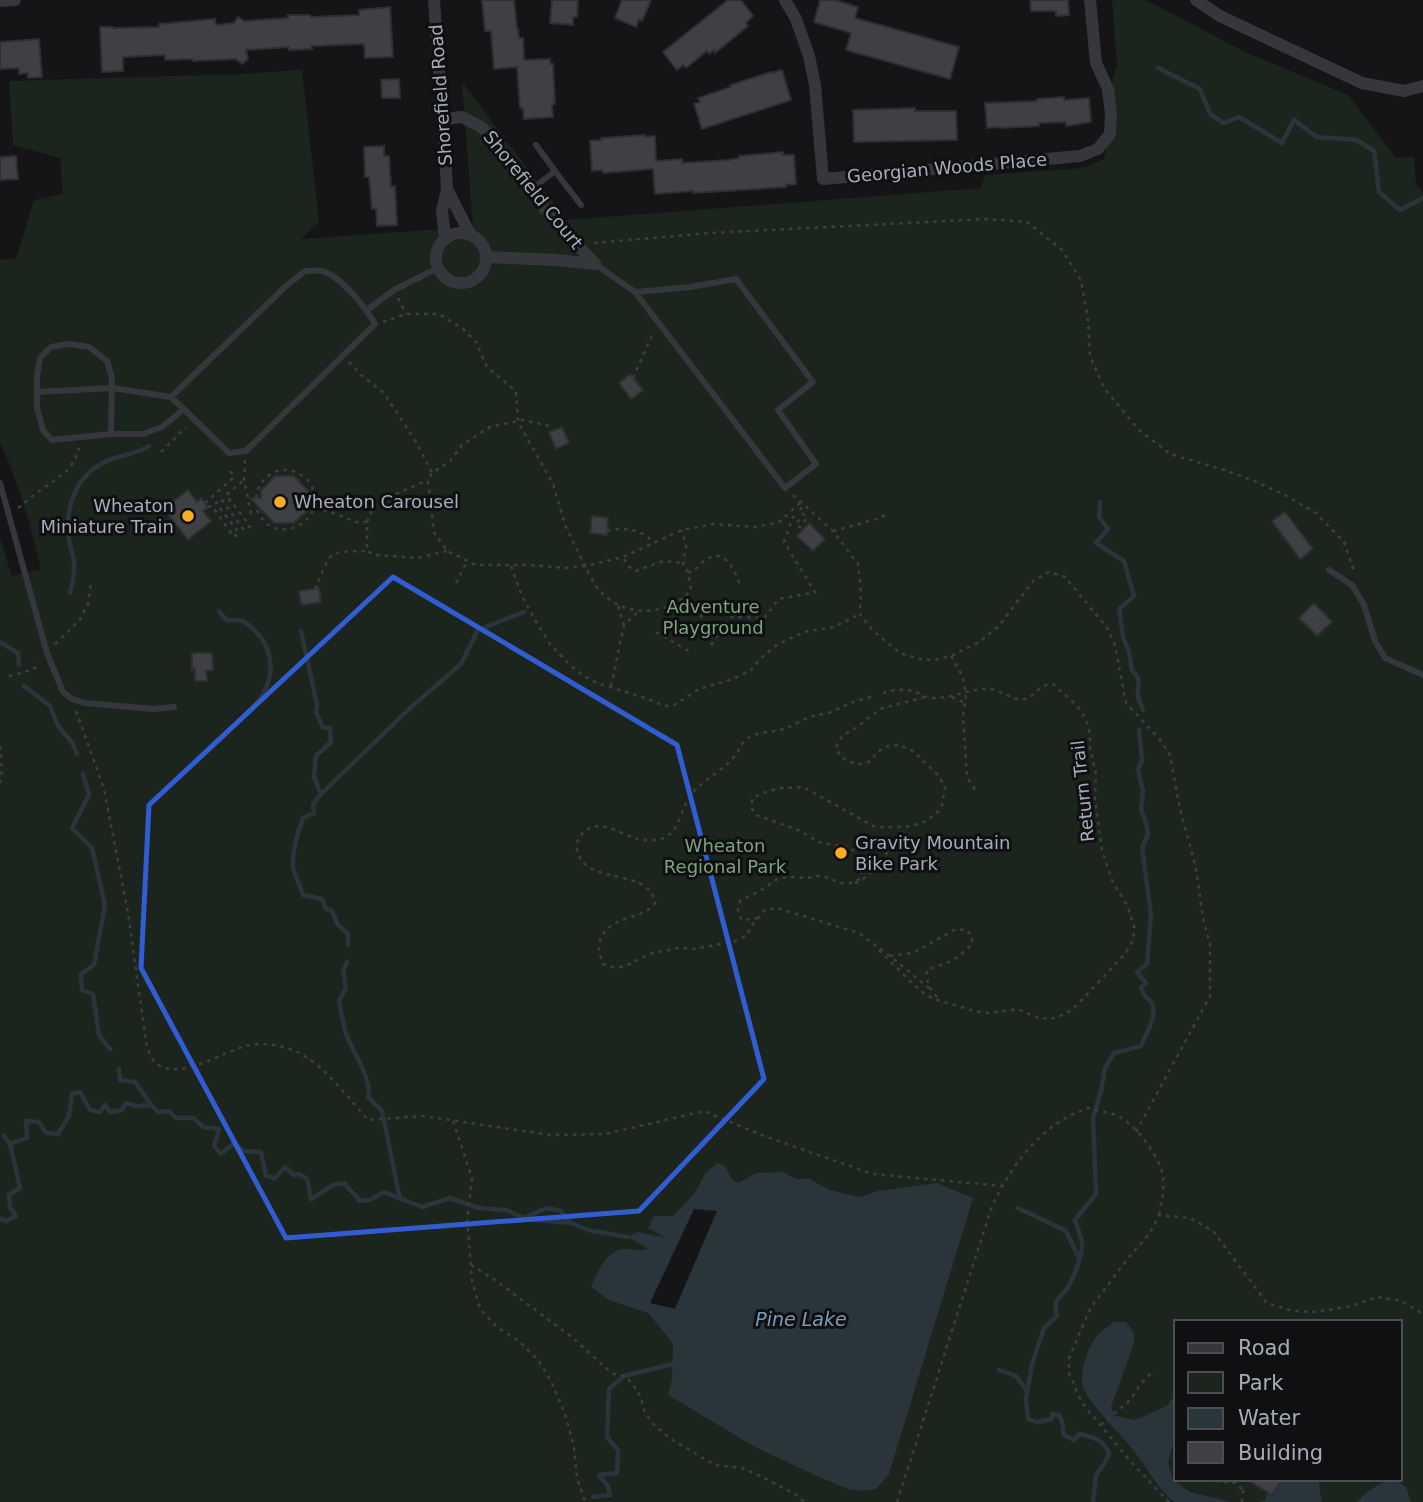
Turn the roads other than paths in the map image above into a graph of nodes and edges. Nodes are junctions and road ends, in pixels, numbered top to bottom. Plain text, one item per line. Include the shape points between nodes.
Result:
1 (15, 0) edge
2 (434, 0) edge
3 (785, 0) edge
4 (1090, 0) edge
5 (1196, 0) edge
6 (0, 1) edge
7 (1423, 86) edge
8 (443, 120) junction
9 (536, 145) dead end
10 (555, 172) junction
11 (447, 189) junction
12 (530, 191) junction
13 (581, 205) dead end
14 (470, 234) junction
15 (445, 238) junction
16 (486, 257) junction
17 (595, 264) junction
18 (438, 268) junction
19 (635, 292) junction
20 (367, 310) junction
21 (113, 388) junction
22 (37, 392) junction
23 (171, 397) junction
24 (184, 409) junction
25 (111, 434) junction
26 (0, 483) edge
27 (1329, 570) dead end
28 (1423, 675) edge
29 (174, 708) dead end

1 - 6 street
2 - 8 street, Shorefield Road
3 - 4 street, Georgian Woods Place via 810,56 823,179 1080,156 1098,149 1110,134 1111,114 1108,89 1096,63
5 - 7 street via 1220,16 1362,82 1404,91
8 - 11 street, Shorefield Road
8 - 12 street, Shorefield Court via 463,117 481,127
9 - 10 lane
10 - 12 lane
10 - 13 lane
11 - 14 street, Shorefield Road
11 - 15 street, Shorefield Road via 442,211
12 - 17 street, Shorefield Court
14 - 15 street
14 - 16 street, Shorefield Road via 482,243
15 - 18 street, Shorefield Road via 436,252
16 - 17 street, Shorefield Court
16 - 18 street via 481,273 467,282 450,280
17 - 19 lane
18 - 20 lane
19 - 19 lane via 736,279 813,382 778,410 816,464 785,488
20 - 23 lane via 338,280 323,271 305,271
20 - 24 lane via 375,324 246,451 229,453
21 - 22 lane
21 - 22 lane via 107,362 89,347 69,344 51,347 40,358
21 - 23 lane
21 - 25 lane
22 - 25 lane via 43,430 52,440
23 - 24 lane
24 - 25 lane via 162,427 144,434
26 - 29 lane via 47,653 63,692 85,703
27 - 28 lane via 1352,585 1385,658

